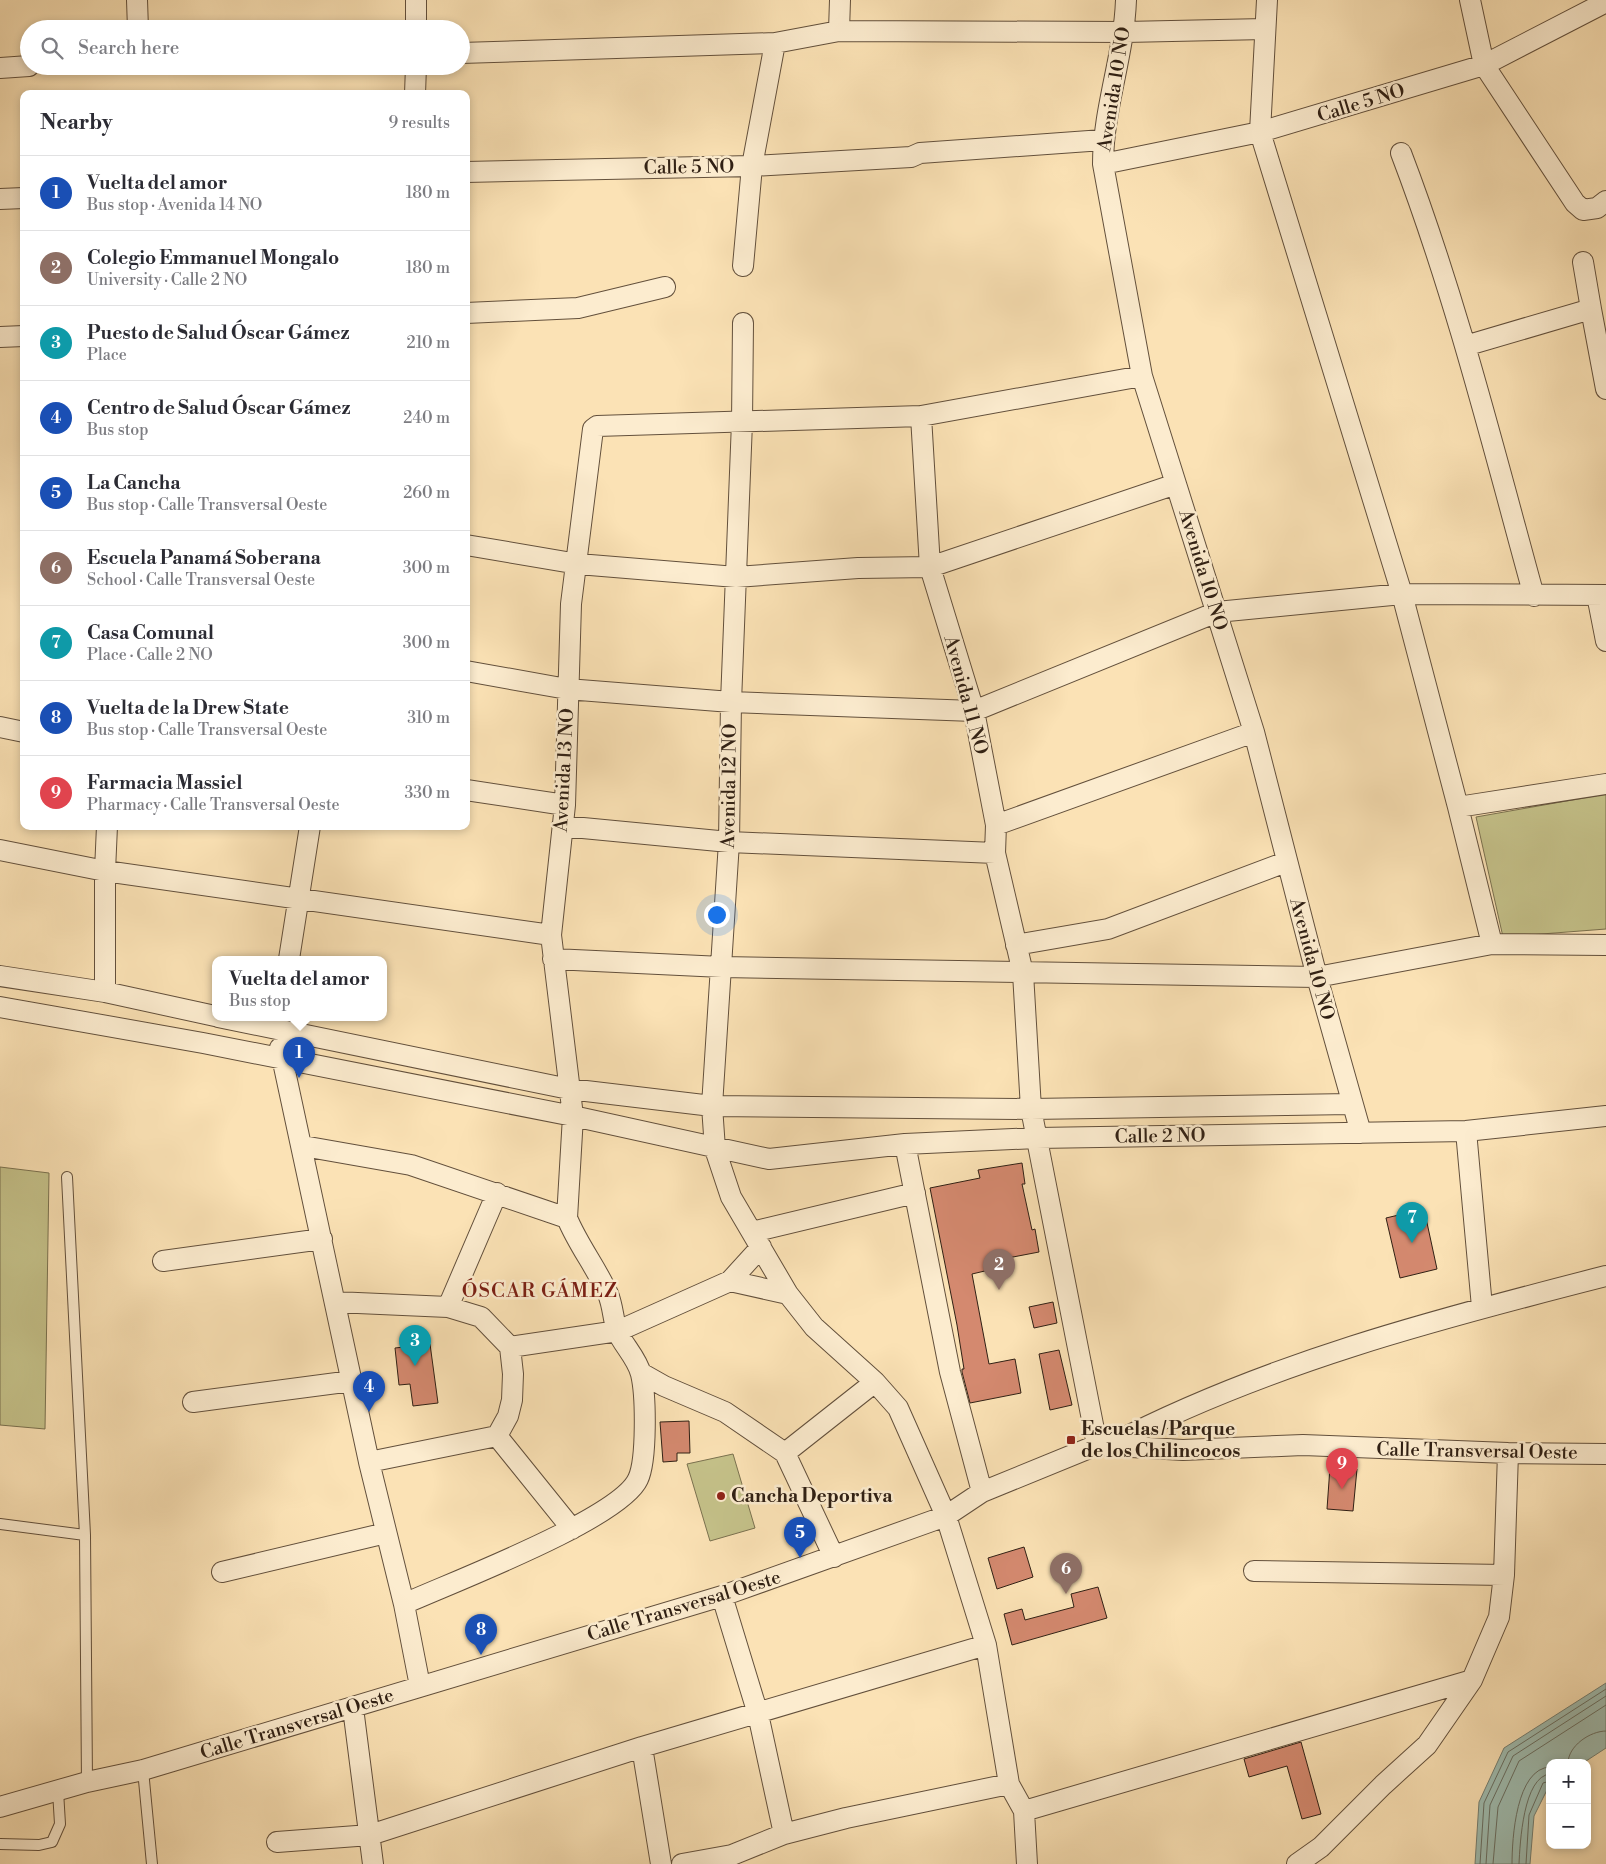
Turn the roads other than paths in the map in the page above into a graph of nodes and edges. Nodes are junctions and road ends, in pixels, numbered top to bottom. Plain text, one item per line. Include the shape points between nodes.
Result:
1 (137, 0) edge
2 (416, 0) edge
3 (840, 0) edge
4 (1126, 0) edge
5 (1267, 0) edge
6 (1470, 0) edge
7 (1606, 2) edge
8 (138, 20) edge
9 (416, 20) edge
10 (1265, 29) junction
11 (839, 30) junction
12 (1125, 32) junction
13 (775, 44) junction
14 (470, 53) edge
15 (1484, 65) junction
16 (20, 67) edge
17 (0, 68) edge
18 (416, 75) edge
19 (415, 90) edge
20 (1260, 132) junction
21 (1102, 140) junction
22 (1401, 153) dead end
23 (1102, 164) junction
24 (752, 166) junction
25 (470, 172) edge
26 (20, 198) edge
27 (0, 199) edge
28 (1606, 201) edge
29 (1583, 262) dead end
30 (743, 266) dead end
31 (665, 287) dead end
32 (1591, 309) junction
33 (470, 313) edge
34 (743, 323) dead end
35 (20, 336) edge
36 (0, 337) edge
37 (1465, 346) junction
38 (1142, 376) junction
39 (1606, 389) edge
40 (921, 416) junction
41 (742, 422) junction
42 (1176, 484) junction
43 (470, 546) edge
44 (578, 564) junction
45 (930, 567) junction
46 (736, 577) junction
47 (1402, 594) junction
48 (1602, 595) edge
49 (1534, 596) junction
50 (1216, 612) junction
51 (1606, 641) edge
52 (470, 672) edge
53 (567, 689) junction
54 (731, 702) junction
55 (974, 711) junction
56 (0, 727) edge
57 (20, 731) edge
58 (1254, 732) junction
59 (1606, 784) edge
60 (470, 791) edge
61 (565, 805) junction
62 (1458, 807) junction
63 (996, 825) junction
64 (562, 826) junction
65 (107, 830) edge
66 (309, 830) edge
67 (729, 842) junction
68 (0, 850) edge
69 (995, 853) junction
70 (1286, 862) junction
71 (105, 871) junction
72 (300, 898) junction
73 (551, 935) junction
74 (1492, 944) junction
75 (1016, 945) junction
76 (1606, 945) edge
77 (290, 956) edge
78 (552, 959) junction
79 (722, 968) junction
80 (1023, 973) junction
81 (0, 976) edge
82 (1317, 977) junction
83 (105, 992) junction
84 (0, 1007) edge
85 (212, 1015) edge
86 (261, 1021) edge
87 (278, 1023) edge
88 (283, 1060) junction
89 (569, 1089) junction
90 (1352, 1104) junction
91 (712, 1106) junction
92 (1031, 1109) junction
93 (572, 1116) junction
94 (1606, 1116) edge
95 (1466, 1130) junction
96 (1361, 1133) junction
97 (1037, 1138) junction
98 (905, 1144) junction
99 (302, 1146) junction
100 (715, 1149) junction
101 (67, 1177) dead end
102 (497, 1193) junction
103 (915, 1193) junction
104 (567, 1218) junction
105 (322, 1238) junction
106 (756, 1240) junction
107 (163, 1261) dead end
108 (1606, 1276) edge
109 (730, 1281) junction
110 (788, 1294) junction
111 (335, 1302) junction
112 (448, 1307) junction
113 (1482, 1307) junction
114 (618, 1331) junction
115 (510, 1347) junction
116 (641, 1373) junction
117 (352, 1381) junction
118 (875, 1382) junction
119 (193, 1402) dead end
120 (497, 1436) junction
121 (1103, 1446) junction
122 (785, 1452) junction
123 (1508, 1453) junction
124 (1606, 1454) edge
125 (369, 1462) junction
126 (982, 1492) junction
127 (946, 1516) junction
128 (0, 1524) edge
129 (572, 1529) junction
130 (386, 1533) junction
131 (85, 1535) junction
132 (834, 1557) junction
133 (222, 1572) dead end
134 (1254, 1572) dead end
135 (1504, 1575) junction
136 (722, 1596) junction
137 (404, 1604) junction
138 (986, 1645) junction
139 (1472, 1680) junction
140 (420, 1686) junction
141 (353, 1708) junction
142 (758, 1714) junction
143 (642, 1747) junction
144 (143, 1770) junction
145 (88, 1782) junction
146 (1009, 1784) junction
147 (58, 1791) junction
148 (0, 1808) edge
149 (1024, 1811) junction
150 (784, 1834) junction
151 (370, 1835) junction
152 (277, 1842) dead end
153 (0, 1844) edge
154 (732, 1859) edge
155 (152, 1864) edge
156 (373, 1864) edge
157 (661, 1864) edge
158 (682, 1864) edge
159 (1027, 1864) edge
160 (1296, 1864) edge

1 - 8 street
2 - 9 street
3 - 11 street
4 - 12 street, Avenida 10 NO
5 - 10 street
6 - 15 street
7 - 15 street, Calle 5 NO
10 - 12 street
10 - 20 street
11 - 12 street
11 - 13 street
12 - 21 street, Avenida 10 NO
13 - 14 street
13 - 24 street
15 - 20 street, Calle 5 NO
15 - 28 street via 1575,203 1583,210 1597,208
16 - 17 street
18 - 19 street
20 - 23 street, Calle 5 NO
20 - 47 street
21 - 23 street, Avenida 10 NO
21 - 24 street, Calle 5 NO via 920,153 911,157
22 - 37 street via 1429,226
23 - 38 street, Avenida 10 NO
24 - 25 street, Calle 5 NO
24 - 30 street
26 - 27 street
29 - 32 street
31 - 33 street via 578,308
32 - 37 street
32 - 39 street
34 - 41 street, Avenida 12 NO
35 - 36 street
37 - 49 street
38 - 40 street
38 - 42 street, Avenida 10 NO
40 - 41 street
40 - 45 street, Avenida 11 NO
41 - 44 street, Avenida 13 NO via 597,426 593,429
41 - 46 street, Avenida 12 NO
42 - 45 street
42 - 50 street, Avenida 10 NO
43 - 44 street
44 - 46 street
44 - 53 street, Avenida 13 NO via 571,604
45 - 46 street via 858,568
45 - 55 street, Avenida 11 NO
46 - 54 street, Avenida 12 NO
47 - 49 street
47 - 50 street
47 - 62 street
48 - 49 street
48 - 51 street
50 - 55 street
50 - 58 street, Avenida 10 NO
52 - 53 street
53 - 54 street
53 - 61 street, Avenida 13 NO
54 - 55 street
54 - 67 street, Avenida 12 NO
55 - 63 street, Avenida 11 NO
56 - 57 street
58 - 63 street
58 - 70 street, Avenida 10 NO
59 - 62 street
60 - 61 street
61 - 64 street, Avenida 13 NO
62 - 74 street
63 - 69 street, Avenida 11 NO
64 - 67 street
64 - 73 street, Avenida 13 NO
65 - 71 street
66 - 72 street
67 - 69 street
67 - 79 street, Avenida 12 NO
68 - 71 street
69 - 75 street, Avenida 11 NO
70 - 75 street via 1108,929
70 - 82 street, Avenida 10 NO
71 - 72 street
71 - 83 street
72 - 73 street
72 - 77 street
73 - 78 street, Avenida 13 NO
74 - 76 street
74 - 82 street
75 - 80 street, Avenida 11 NO
78 - 79 street
78 - 89 street, Avenida 13 NO
79 - 80 street
79 - 91 street, Avenida 12 NO
80 - 82 street
80 - 92 street, Avenida 11 NO
81 - 83 street
82 - 90 street, Avenida 10 NO
83 - 85 street
84 - 88 street, Calle 2 NO
86 - 87 street
87 - 88 street
87 - 89 street
88 - 93 street, Calle 2 NO
88 - 99 street
89 - 91 street
89 - 93 street, Avenida 13 NO
90 - 92 street
90 - 96 street, Avenida 10 NO
91 - 92 street
91 - 100 street, Avenida 12 NO
92 - 97 street, Avenida 11 NO
93 - 100 street, Calle 2 NO via 640,1129
93 - 104 street, Avenida 13 NO
94 - 95 street, Calle 2 NO
95 - 96 street, Calle 2 NO
95 - 113 street
96 - 97 street, Calle 2 NO
97 - 98 street, Calle 2 NO
97 - 121 street, Avenida 11 NO
98 - 100 street, Calle 2 NO via 768,1159
98 - 103 street
99 - 102 street via 410,1165
99 - 105 street
100 - 106 street, Avenida 12 NO via 731,1197
101 - 131 lane
102 - 104 street
102 - 112 street
103 - 106 street
103 - 126 street via 950,1372
104 - 114 street via 609,1296
105 - 107 street
105 - 111 street
106 - 109 street
106 - 110 street, Avenida 12 NO
108 - 113 street
109 - 110 street
109 - 114 street
110 - 118 street, Avenida 12 NO via 814,1327
111 - 112 street
111 - 117 street
112 - 115 street via 482,1318
113 - 121 street via 1222,1392
114 - 115 street
114 - 116 street
115 - 120 street via 512,1400
116 - 122 street via 725,1412
116 - 129 street via 644,1422 638,1480 613,1506
117 - 119 street
117 - 125 street
118 - 122 street
118 - 127 street, Avenida 12 NO via 898,1408
120 - 125 street
120 - 129 street
121 - 123 street, Calle Transversal Oeste via 1182,1450 1303,1445
121 - 126 street, Calle Transversal Oeste
122 - 132 street
123 - 124 street, Calle Transversal Oeste
123 - 135 street
125 - 130 street
126 - 127 street, Calle Transversal Oeste
127 - 132 street, Calle Transversal Oeste
127 - 138 street, Avenida 12 NO
128 - 131 lane
129 - 137 street
130 - 133 street
130 - 137 street
131 - 145 lane
132 - 136 street, Calle Transversal Oeste
134 - 135 street
135 - 139 street via 1499,1617
136 - 140 street, Calle Transversal Oeste
136 - 142 street
137 - 140 street
138 - 142 street
138 - 146 street, Avenida 12 NO
139 - 149 street
139 - 160 street via 1427,1744 1321,1847
140 - 141 street, Calle Transversal Oeste
141 - 144 street, Calle Transversal Oeste
141 - 151 street
142 - 143 street
142 - 150 street
143 - 151 street
143 - 157 street
144 - 145 street, Calle Transversal Oeste
144 - 155 lane
145 - 147 street, Calle Transversal Oeste
146 - 149 street, Avenida 12 NO
146 - 150 street
147 - 148 street, Calle Transversal Oeste
147 - 153 lane via 60,1824 52,1842
149 - 159 street
150 - 154 street
151 - 152 street
151 - 156 street
154 - 158 street

